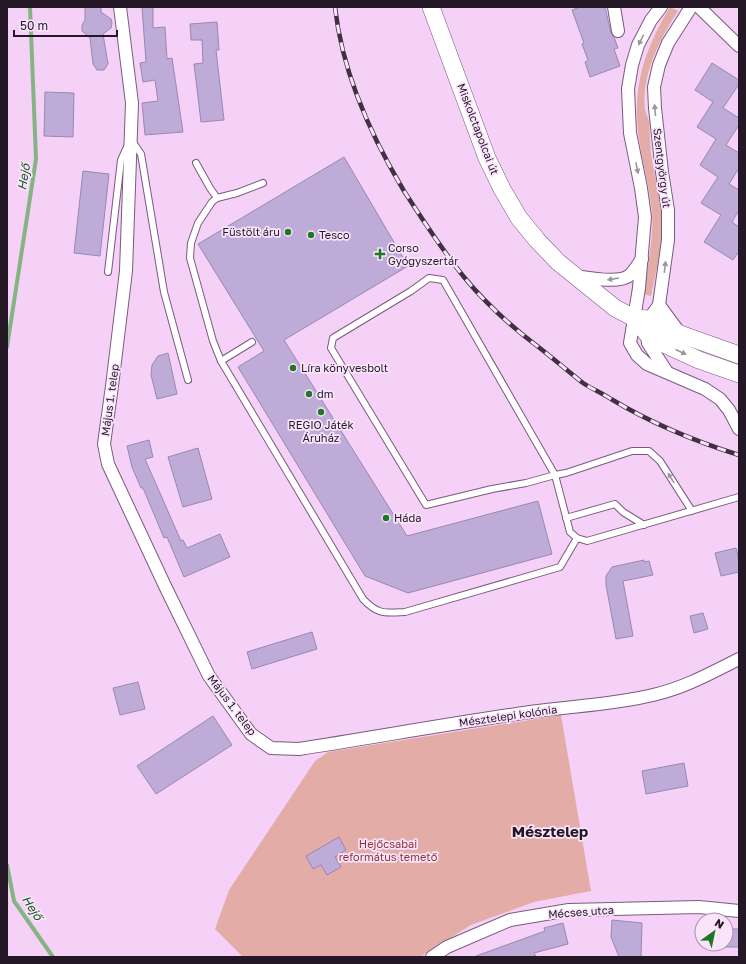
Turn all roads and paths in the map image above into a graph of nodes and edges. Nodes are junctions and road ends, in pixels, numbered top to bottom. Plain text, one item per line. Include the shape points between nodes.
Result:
1 (120, 7) edge
2 (431, 7) edge
3 (614, 7) edge
4 (661, 7) edge
5 (691, 7) edge
6 (699, 7) edge
7 (618, 31) dead end
8 (739, 46) edge
9 (130, 138) junction
10 (196, 163) dead end
11 (263, 183) dead end
12 (217, 198) junction
13 (642, 259) junction
14 (108, 272) dead end
15 (576, 276) junction
16 (659, 305) junction
17 (643, 324) junction
18 (680, 334) junction
19 (252, 342) dead end
20 (739, 355) edge
21 (221, 360) junction
22 (667, 372) junction
23 (739, 374) edge
24 (188, 380) dead end
25 (739, 429) edge
26 (556, 474) junction
27 (739, 497) edge
28 (692, 511) junction
29 (566, 518) junction
30 (644, 525) junction
31 (577, 538) junction
32 (739, 659) edge
33 (271, 748) joint
34 (739, 911) edge
35 (432, 957) edge

1 - 9 street, Május 1. telep via 132,103
2 - 15 street, Miskolctapolcai út via 487,158 502,189 519,218 537,240
3 - 7 street
4 -> 13 street, Szentgyörgy út via 638,44 628,89 630,133 645,217
16 -> 5 street, Szentgyörgy út via 668,240 668,210 654,108 654,87 668,43
6 - 8 street
9 - 14 lane via 121,160
9 - 24 lane via 141,154 164,292
9 - 33 street, Május 1. telep via 126,271 104,444 108,464 209,676 251,734
10 - 12 lane
11 - 12 lane
12 - 21 lane via 198,223 191,243 190,258 213,341
13 -> 15 street via 626,277 605,280
13 - 17 street, Szentgyörgy út via 638,296
15 - 17 street, Miskolctapolcai út via 615,308
16 - 17 street, Szentgyörgy út
16 - 18 street
17 - 18 street, Miskolctapolcai út
17 - 22 street via 648,343
17 - 22 street via 630,344 647,364
17 -> 23 street, Miskolctapolcai út via 699,360
18 - 20 street, Miskolctapolcai út
19 - 21 lane
21 - 31 lane via 363,599 371,608 384,614 405,612 560,567
22 - 25 street via 720,399
26 - 26 lane via 426,505 331,348 333,338 429,278 443,280
28 -> 26 lane via 660,461 649,451 632,451
26 - 29 lane
27 - 28 lane
28 - 30 lane
29 - 30 lane via 615,504
29 - 31 lane via 570,532
30 - 31 lane via 587,541
32 - 33 street, Mésztelepi kolónia via 701,678 653,695 299,749
34 - 35 street, Mécses utca via 700,907 562,912 510,920 447,947

